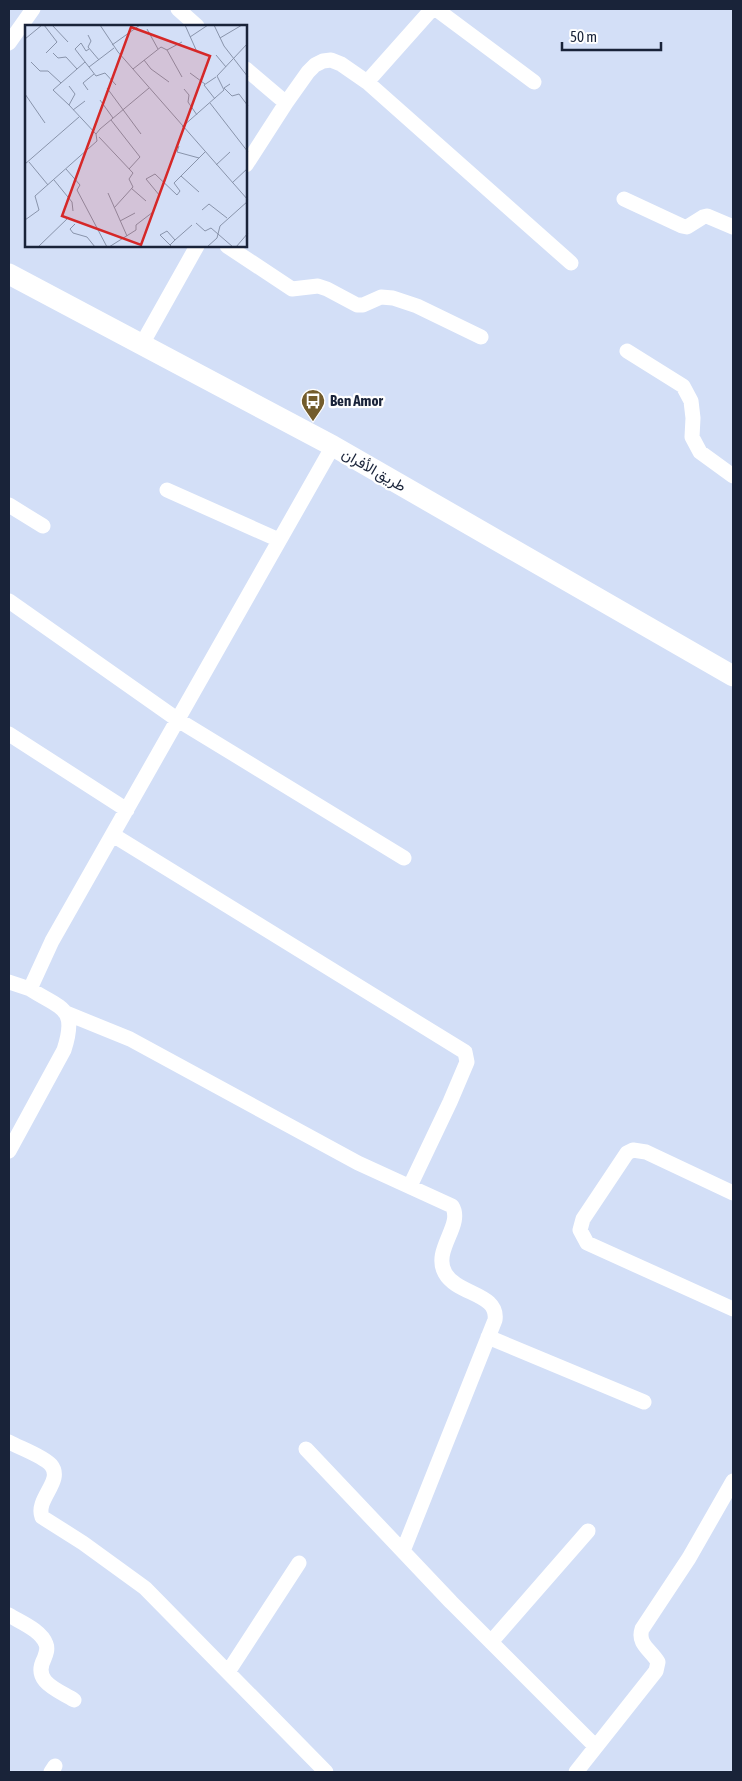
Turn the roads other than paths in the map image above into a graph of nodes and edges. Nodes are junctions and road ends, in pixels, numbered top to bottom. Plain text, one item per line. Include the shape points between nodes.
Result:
1 (33, 9) edge
2 (178, 9) edge
3 (434, 9) edge
4 (196, 25) edge
5 (9, 44) edge
6 (248, 71) edge
7 (367, 82) junction
8 (534, 82) dead end
9 (286, 103) junction
10 (248, 162) edge
11 (624, 199) dead end
12 (733, 227) edge
13 (196, 248) edge
14 (230, 248) edge
15 (571, 262) dead end
16 (9, 274) edge
17 (481, 337) dead end
18 (142, 344) junction
19 (627, 352) dead end
20 (333, 446) junction
21 (733, 476) edge
22 (167, 490) dead end
23 (9, 505) edge
24 (43, 526) dead end
25 (279, 540) junction
26 (9, 601) edge
27 (733, 676) edge
28 (178, 720) junction
29 (9, 734) edge
30 (127, 810) junction
31 (112, 835) junction
32 (404, 858) dead end
33 (9, 982) edge
34 (30, 989) junction
35 (66, 1013) junction
36 (9, 1151) edge
37 (410, 1186) junction
38 (733, 1193) edge
39 (733, 1309) edge
40 (488, 1337) junction
41 (644, 1402) dead end
42 (9, 1442) edge
43 (306, 1449) dead end
44 (733, 1481) edge
45 (588, 1531) dead end
46 (403, 1551) junction
47 (300, 1563) dead end
48 (9, 1615) edge
49 (491, 1642) junction
50 (228, 1672) junction
51 (74, 1700) dead end
52 (596, 1747) junction
53 (326, 1772) edge
54 (576, 1772) edge

1 - 5 street
2 - 4 street
3 - 7 street
3 - 8 street
6 - 9 street
7 - 9 street via 341,64 323,61 308,72
7 - 15 street
9 - 10 street
11 - 12 street via 682,226 687,227 707,216
13 - 18 street
14 - 17 street via 292,289 318,286 363,306 381,297 393,298
16 - 18 main road, طريق الأفران
18 - 20 main road, طريق الأفران
19 - 21 street via 682,386 692,401 692,437 700,452
20 - 25 street
20 - 27 main road, طريق الأفران
22 - 25 street
23 - 24 street
25 - 28 street
26 - 28 street
28 - 30 street
28 - 32 street
29 - 30 street
30 - 31 street
31 - 34 street via 52,941
31 - 37 street via 465,1052 466,1062 450,1102
33 - 34 street
34 - 35 street
35 - 36 street via 70,1033 64,1050
35 - 37 street via 130,1039 358,1163
37 - 40 street via 447,1202 455,1210 442,1255 442,1267 446,1276 459,1288 489,1302 494,1308 495,1320
38 - 39 street via 646,1152 633,1150 627,1153 612,1174 580,1230 587,1243
40 - 41 street
40 - 46 street
42 - 50 street via 52,1467 53,1482 40,1509 42,1517 145,1588
43 - 46 street
44 - 52 street via 689,1558 642,1628 641,1640 658,1662 656,1671
45 - 49 street
46 - 49 street
47 - 50 street
48 - 51 street via 44,1638 47,1653 40,1673 51,1686
49 - 52 street
50 - 53 street
52 - 54 street

